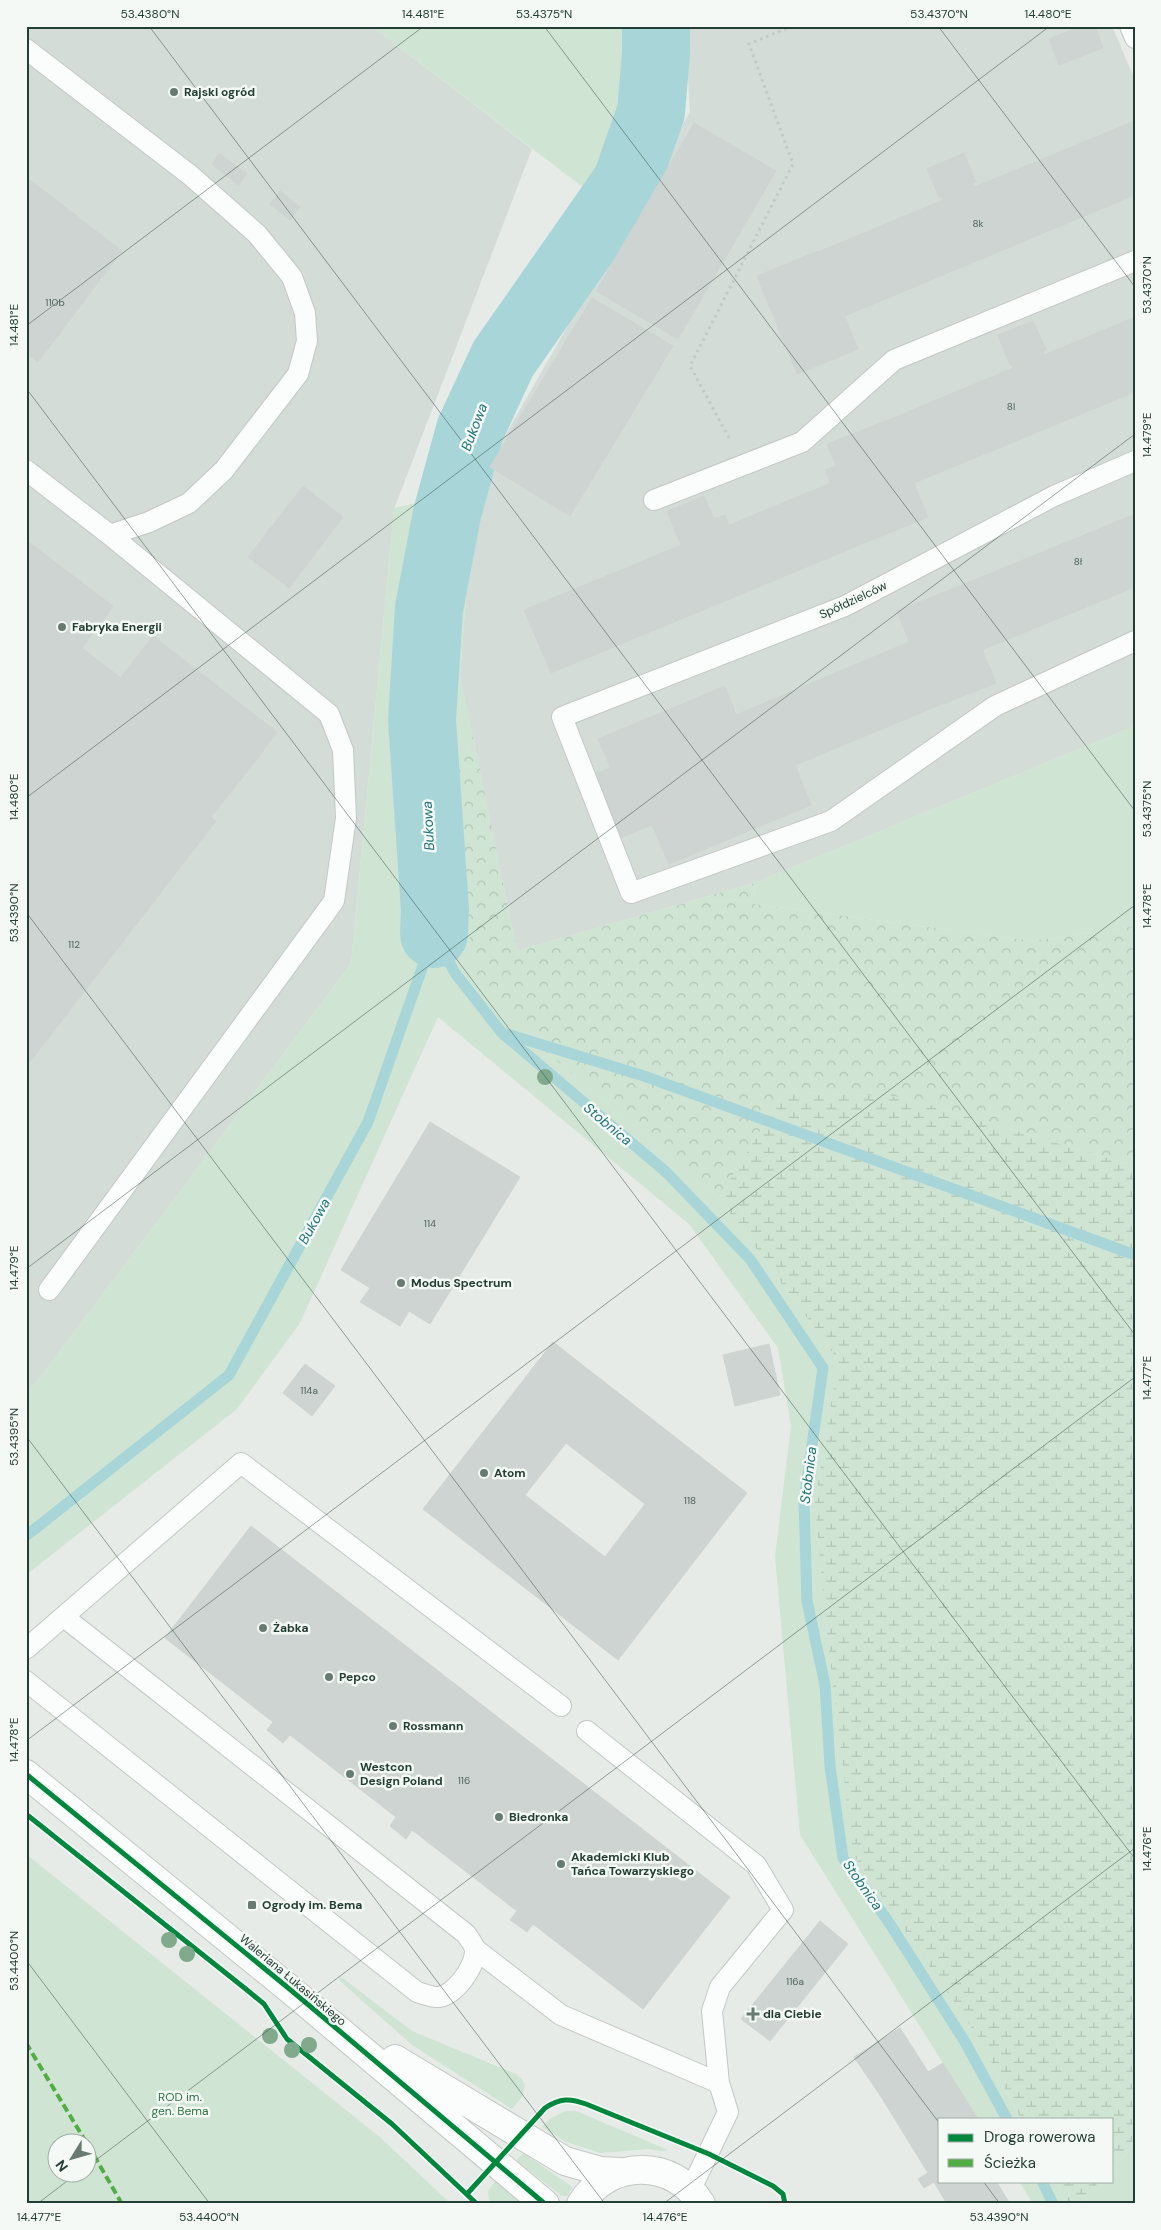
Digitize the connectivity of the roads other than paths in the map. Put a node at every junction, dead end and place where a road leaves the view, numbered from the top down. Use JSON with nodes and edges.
{"nodes":[{"id":1,"x":1130,"y":26,"type":"edge"},
{"id":2,"x":1135,"y":38,"type":"edge"},
{"id":3,"x":26,"y":49,"type":"edge"},
{"id":4,"x":1135,"y":261,"type":"edge"},
{"id":5,"x":1135,"y":461,"type":"edge"},
{"id":6,"x":26,"y":470,"type":"edge"},
{"id":7,"x":654,"y":500,"type":"dead end"},
{"id":8,"x":110,"y":535,"type":"junction"},
{"id":9,"x":1135,"y":641,"type":"edge"},
{"id":10,"x":49,"y":1290,"type":"dead end"},
{"id":11,"x":64,"y":1617,"type":"junction"},
{"id":12,"x":26,"y":1649,"type":"edge"},
{"id":13,"x":26,"y":1681,"type":"edge"},
{"id":14,"x":561,"y":1706,"type":"dead end"},
{"id":15,"x":587,"y":1731,"type":"dead end"},
{"id":16,"x":26,"y":1774,"type":"edge"},
{"id":17,"x":475,"y":1949,"type":"junction"},
{"id":18,"x":292,"y":1991,"type":"junction"},
{"id":19,"x":719,"y":2083,"type":"junction"},
{"id":20,"x":620,"y":2172,"type":"junction"},
{"id":21,"x":696,"y":2196,"type":"edge"},
{"id":22,"x":545,"y":2204,"type":"edge"},
{"id":23,"x":581,"y":2204,"type":"edge"}],
"edges":[{"from":1,"to":2,"type":"lane"},
{"from":3,"to":8,"type":"lane"},
{"from":4,"to":7,"type":"lane"},
{"from":5,"to":9,"type":"lane","name":"Spółdzielców"},
{"from":6,"to":8,"type":"lane"},
{"from":8,"to":10,"type":"lane"},
{"from":11,"to":12,"type":"lane"},
{"from":11,"to":14,"type":"lane"},
{"from":11,"to":17,"type":"lane"},
{"from":13,"to":17,"type":"lane"},
{"from":15,"to":19,"type":"lane"},
{"from":16,"to":18,"type":"street","name":"Waleriana Łukasińskiego"},
{"from":17,"to":19,"type":"lane"},
{"from":18,"to":20,"type":"street","name":"Waleriana Łukasińskiego"},
{"from":18,"to":22,"type":"street","name":"Waleriana Łukasińskiego"},
{"from":19,"to":21,"type":"lane"},
{"from":20,"to":21,"type":"street"},
{"from":20,"to":23,"type":"street"}]}
